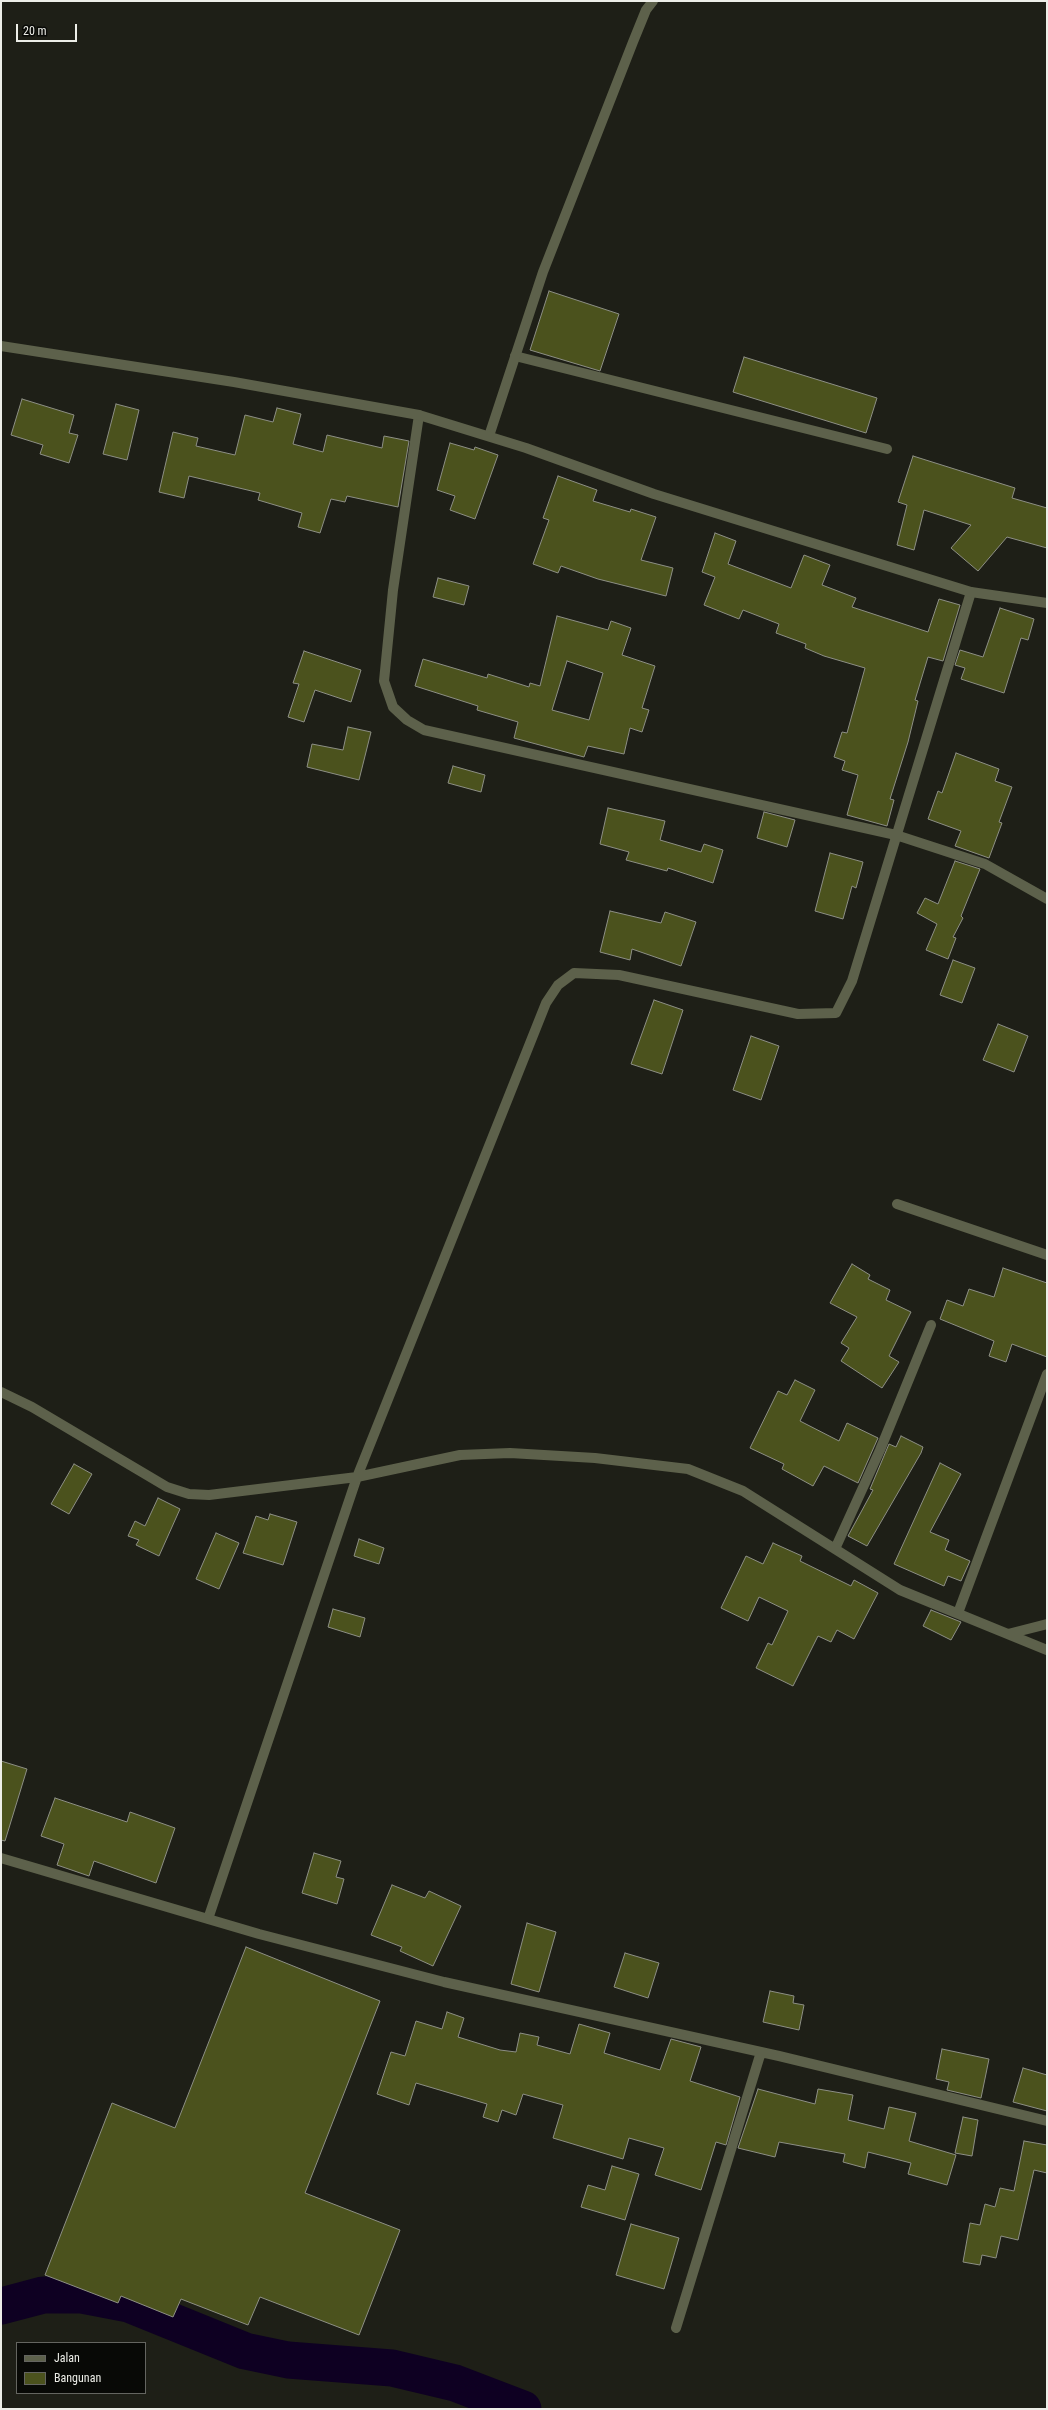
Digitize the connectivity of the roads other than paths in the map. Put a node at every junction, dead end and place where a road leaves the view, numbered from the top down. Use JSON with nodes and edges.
{"nodes":[{"id":1,"x":653,"y":1,"type":"edge"},
{"id":2,"x":1,"y":346,"type":"edge"},
{"id":3,"x":515,"y":356,"type":"junction"},
{"id":4,"x":419,"y":415,"type":"junction"},
{"id":5,"x":490,"y":436,"type":"junction"},
{"id":6,"x":887,"y":450,"type":"dead end"},
{"id":7,"x":971,"y":592,"type":"junction"},
{"id":8,"x":1047,"y":603,"type":"edge"},
{"id":9,"x":896,"y":835,"type":"junction"},
{"id":10,"x":1047,"y":899,"type":"edge"},
{"id":11,"x":897,"y":1204,"type":"dead end"},
{"id":12,"x":1047,"y":1255,"type":"edge"},
{"id":13,"x":931,"y":1325,"type":"dead end"},
{"id":14,"x":1047,"y":1374,"type":"edge"},
{"id":15,"x":1,"y":1392,"type":"edge"},
{"id":16,"x":357,"y":1477,"type":"junction"},
{"id":17,"x":835,"y":1549,"type":"junction"},
{"id":18,"x":958,"y":1613,"type":"junction"},
{"id":19,"x":1047,"y":1624,"type":"edge"},
{"id":20,"x":1008,"y":1634,"type":"junction"},
{"id":21,"x":1047,"y":1650,"type":"edge"},
{"id":22,"x":1,"y":1858,"type":"edge"},
{"id":23,"x":208,"y":1919,"type":"junction"},
{"id":24,"x":761,"y":2052,"type":"junction"},
{"id":25,"x":1047,"y":2121,"type":"edge"},
{"id":26,"x":676,"y":2328,"type":"dead end"}],
"edges":[{"from":1,"to":3,"type":"street"},
{"from":2,"to":4,"type":"street"},
{"from":3,"to":5,"type":"street"},
{"from":3,"to":6,"type":"street"},
{"from":4,"to":5,"type":"street"},
{"from":4,"to":9,"type":"street"},
{"from":5,"to":7,"type":"street"},
{"from":7,"to":8,"type":"street"},
{"from":7,"to":9,"type":"street"},
{"from":9,"to":10,"type":"street"},
{"from":9,"to":16,"type":"street"},
{"from":11,"to":12,"type":"street"},
{"from":13,"to":17,"type":"street"},
{"from":14,"to":18,"type":"street"},
{"from":15,"to":16,"type":"street"},
{"from":16,"to":17,"type":"street"},
{"from":16,"to":23,"type":"street"},
{"from":17,"to":18,"type":"street"},
{"from":18,"to":20,"type":"street"},
{"from":19,"to":20,"type":"street"},
{"from":20,"to":21,"type":"street"},
{"from":22,"to":23,"type":"street"},
{"from":23,"to":24,"type":"street"},
{"from":24,"to":25,"type":"street"},
{"from":24,"to":26,"type":"street"}]}
